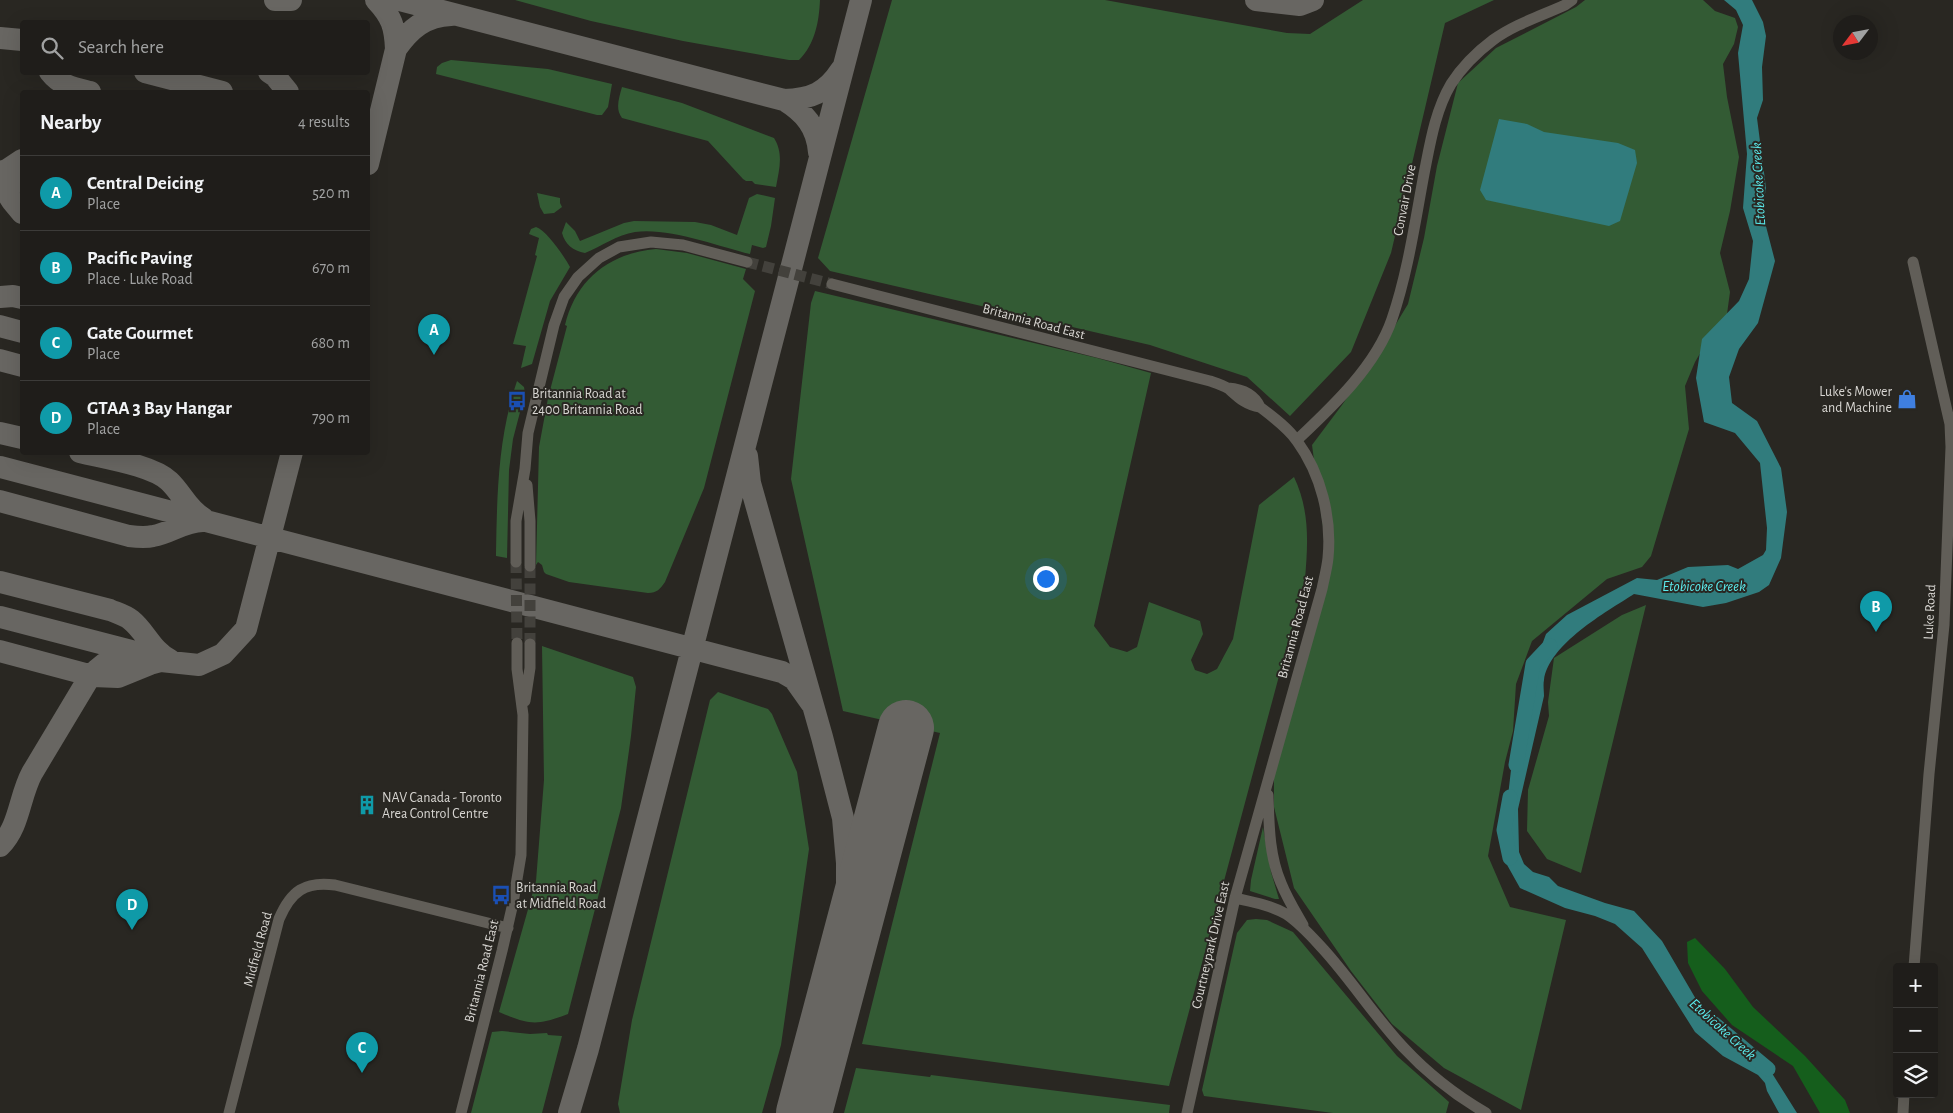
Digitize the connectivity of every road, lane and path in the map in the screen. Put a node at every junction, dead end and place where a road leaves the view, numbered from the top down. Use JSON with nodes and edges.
{"nodes":[{"id":1,"x":1572,"y":0,"type":"edge"},
{"id":2,"x":747,"y":262,"type":"tunnel mouth"},
{"id":3,"x":1913,"y":262,"type":"dead end"},
{"id":4,"x":832,"y":284,"type":"tunnel mouth"},
{"id":5,"x":1297,"y":440,"type":"junction"},
{"id":6,"x":525,"y":469,"type":"junction"},
{"id":7,"x":516,"y":562,"type":"tunnel mouth"},
{"id":8,"x":530,"y":566,"type":"tunnel mouth"},
{"id":9,"x":1948,"y":625,"type":"edge"},
{"id":10,"x":517,"y":643,"type":"tunnel mouth"},
{"id":11,"x":530,"y":644,"type":"tunnel mouth"},
{"id":12,"x":522,"y":715,"type":"junction"},
{"id":13,"x":1267,"y":784,"type":"junction"},
{"id":14,"x":1235,"y":898,"type":"junction"},
{"id":15,"x":508,"y":928,"type":"junction"},
{"id":16,"x":1305,"y":928,"type":"junction"},
{"id":17,"x":1914,"y":963,"type":"edge"},
{"id":18,"x":1904,"y":1098,"type":"edge"},
{"id":19,"x":229,"y":1113,"type":"edge"},
{"id":20,"x":461,"y":1113,"type":"edge"},
{"id":21,"x":1187,"y":1113,"type":"edge"},
{"id":22,"x":1486,"y":1113,"type":"edge"},
{"id":23,"x":1903,"y":1113,"type":"edge"}],
"edges":[{"from":1,"to":5,"type":"street","name":"Convair Drive"},
{"from":2,"to":6,"type":"street"},
{"from":3,"to":9,"type":"street","name":"Luke Road"},
{"from":4,"to":5,"type":"street","name":"Britannia Road East"},
{"from":5,"to":13,"type":"street","name":"Britannia Road East"},
{"from":6,"to":7,"type":"street"},
{"from":6,"to":8,"type":"street"},
{"from":9,"to":17,"type":"street","name":"Luke Road"},
{"from":10,"to":12,"type":"street","name":"Britannia Road East"},
{"from":11,"to":12,"type":"street","name":"Britannia Road East"},
{"from":12,"to":15,"type":"street","name":"Britannia Road East"},
{"from":13,"to":14,"type":"street","name":"Courtneypark Drive East"},
{"from":13,"to":16,"type":"street"},
{"from":14,"to":16,"type":"street"},
{"from":14,"to":21,"type":"street","name":"Courtneypark Drive East"},
{"from":15,"to":19,"type":"street","name":"Midfield Road"},
{"from":15,"to":20,"type":"street","name":"Britannia Road East"},
{"from":16,"to":22,"type":"street"},
{"from":18,"to":23,"type":"street"}]}
